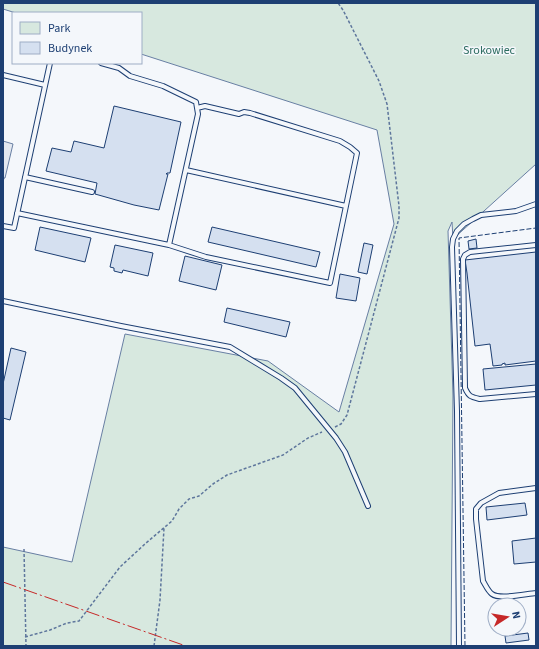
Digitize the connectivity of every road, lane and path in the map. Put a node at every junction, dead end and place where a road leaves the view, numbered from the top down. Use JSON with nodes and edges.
{"nodes":[{"id":1,"x":338,"y":3,"type":"edge"},
{"id":2,"x":50,"y":64,"type":"edge"},
{"id":3,"x":104,"y":64,"type":"edge"},
{"id":4,"x":3,"y":76,"type":"edge"},
{"id":5,"x":45,"y":85,"type":"junction"},
{"id":6,"x":197,"y":108,"type":"junction"},
{"id":7,"x":186,"y":170,"type":"junction"},
{"id":8,"x":25,"y":177,"type":"junction"},
{"id":9,"x":92,"y":192,"type":"dead end"},
{"id":10,"x":536,"y":204,"type":"edge"},
{"id":11,"x":346,"y":206,"type":"junction"},
{"id":12,"x":17,"y":213,"type":"junction"},
{"id":13,"x":3,"y":226,"type":"edge"},
{"id":14,"x":168,"y":245,"type":"junction"},
{"id":15,"x":536,"y":245,"type":"edge"},
{"id":16,"x":3,"y":302,"type":"edge"},
{"id":17,"x":536,"y":394,"type":"edge"},
{"id":18,"x":329,"y":429,"type":"junction"},
{"id":19,"x":536,"y":488,"type":"edge"},
{"id":20,"x":368,"y":506,"type":"dead end"},
{"id":21,"x":164,"y":528,"type":"junction"},
{"id":22,"x":24,"y":549,"type":"dead end"},
{"id":23,"x":536,"y":593,"type":"edge"},
{"id":24,"x":25,"y":637,"type":"junction"},
{"id":25,"x":26,"y":646,"type":"edge"},
{"id":26,"x":154,"y":646,"type":"edge"},
{"id":27,"x":459,"y":646,"type":"edge"}],
"edges":[{"from":1,"to":18,"type":"path"},
{"from":2,"to":5,"type":"lane"},
{"from":3,"to":6,"type":"lane"},
{"from":4,"to":5,"type":"lane"},
{"from":5,"to":8,"type":"lane"},
{"from":6,"to":7,"type":"lane"},
{"from":6,"to":11,"type":"lane"},
{"from":7,"to":11,"type":"lane"},
{"from":7,"to":14,"type":"lane"},
{"from":8,"to":9,"type":"lane"},
{"from":8,"to":12,"type":"lane"},
{"from":10,"to":27,"type":"lane"},
{"from":11,"to":14,"type":"lane"},
{"from":12,"to":13,"type":"lane"},
{"from":12,"to":14,"type":"lane"},
{"from":15,"to":17,"type":"lane"},
{"from":16,"to":18,"type":"lane"},
{"from":18,"to":20,"type":"lane"},
{"from":18,"to":21,"type":"path"},
{"from":19,"to":23,"type":"lane"},
{"from":21,"to":24,"type":"path"},
{"from":21,"to":26,"type":"path"},
{"from":22,"to":24,"type":"path"},
{"from":24,"to":25,"type":"path"}]}
